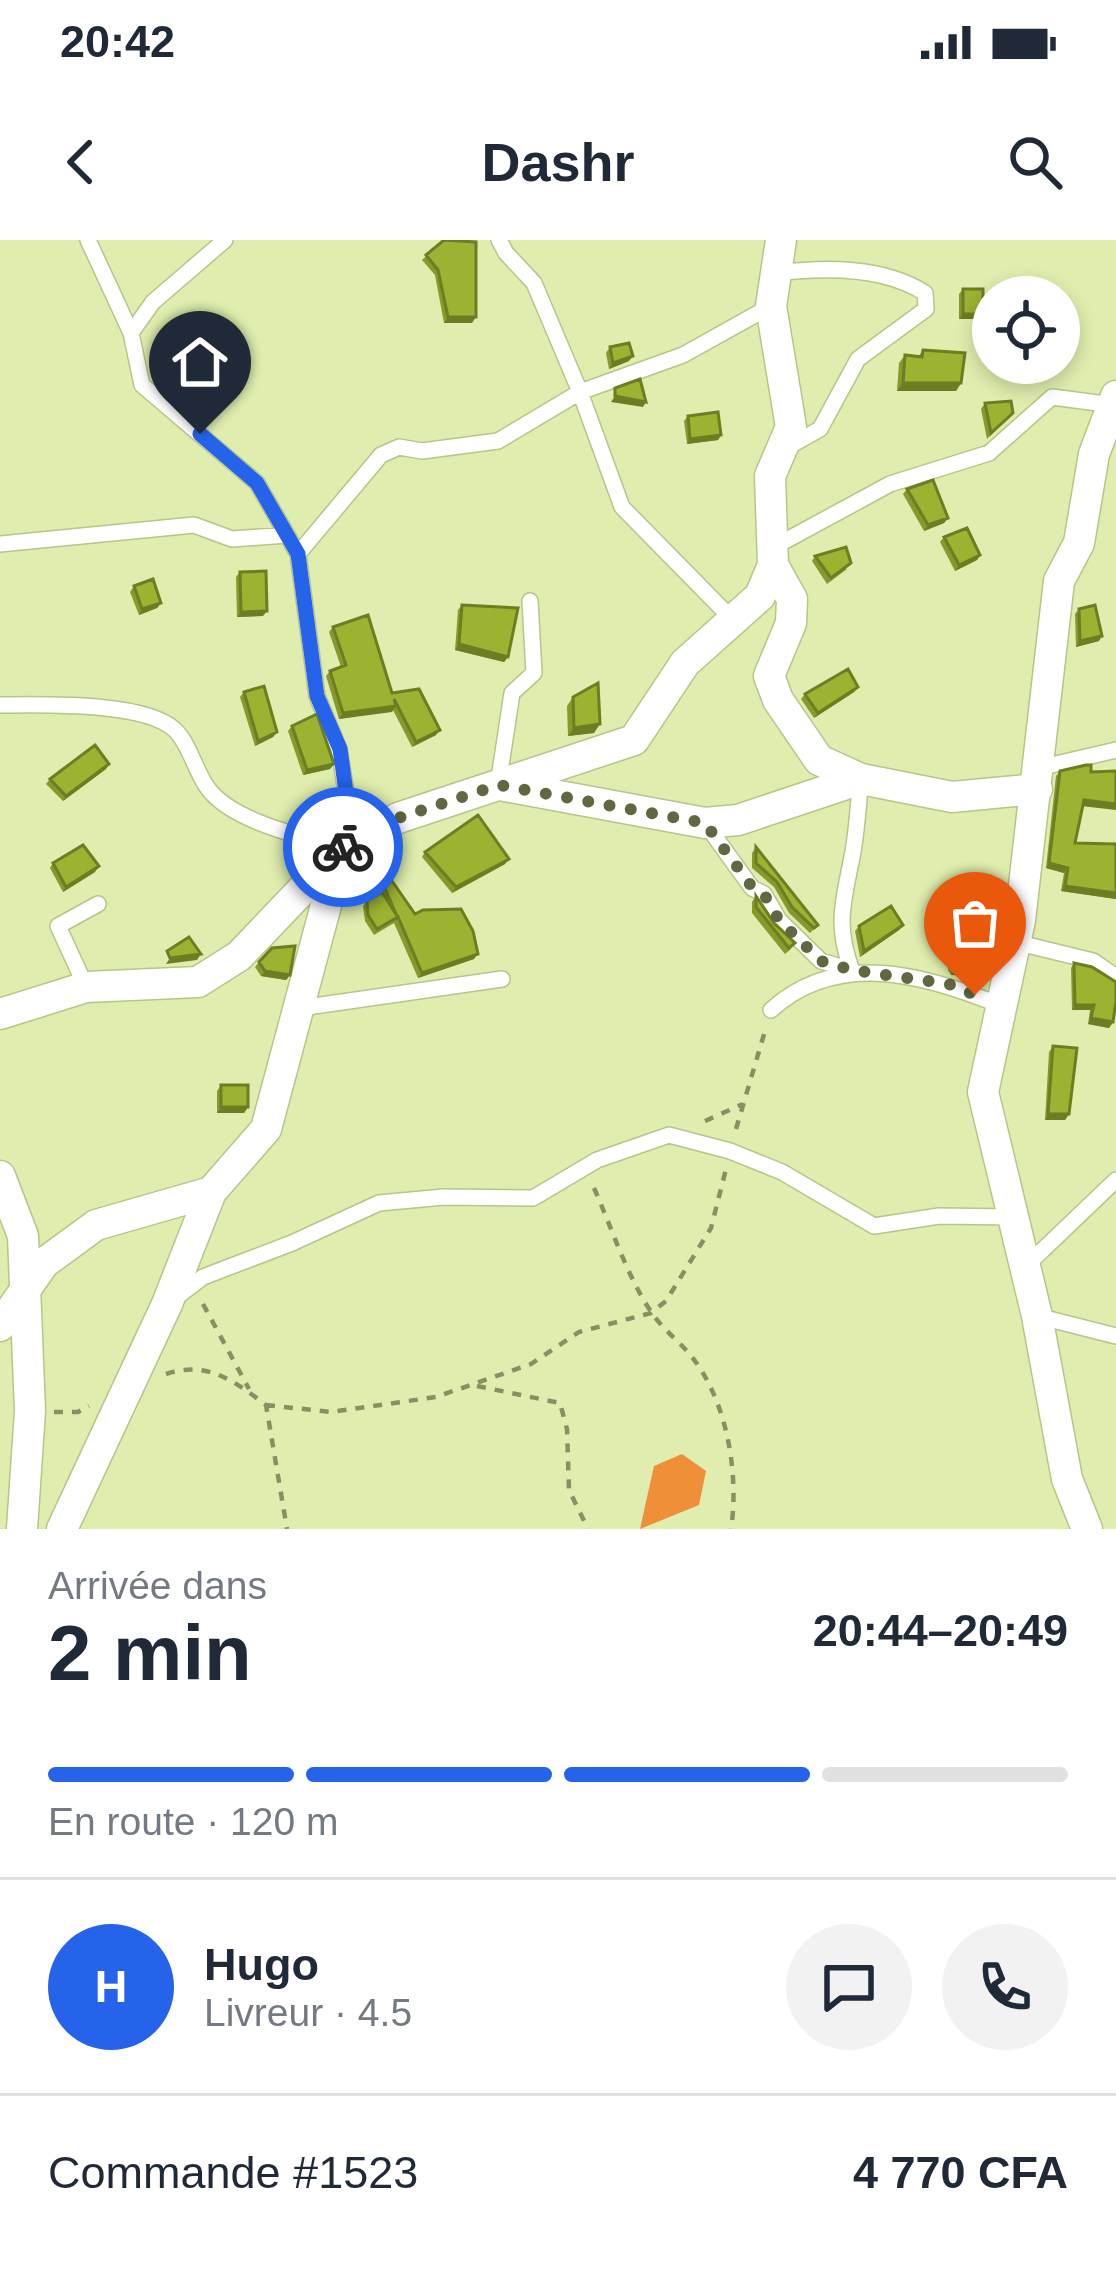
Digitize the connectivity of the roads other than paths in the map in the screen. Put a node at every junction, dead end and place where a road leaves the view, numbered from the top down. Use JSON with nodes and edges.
{"nodes":[{"id":1,"x":88,"y":240,"type":"edge"},
{"id":2,"x":225,"y":240,"type":"edge"},
{"id":3,"x":499,"y":240,"type":"edge"},
{"id":4,"x":781,"y":240,"type":"edge"},
{"id":5,"x":776,"y":273,"type":"junction"},
{"id":6,"x":771,"y":306,"type":"junction"},
{"id":7,"x":130,"y":333,"type":"junction"},
{"id":8,"x":580,"y":392,"type":"junction"},
{"id":9,"x":1114,"y":401,"type":"edge"},
{"id":10,"x":780,"y":452,"type":"junction"},
{"id":11,"x":287,"y":535,"type":"junction"},
{"id":12,"x":0,"y":544,"type":"edge"},
{"id":13,"x":298,"y":554,"type":"junction"},
{"id":14,"x":772,"y":557,"type":"junction"},
{"id":15,"x":530,"y":601,"type":"dead end"},
{"id":16,"x":733,"y":620,"type":"junction"},
{"id":17,"x":0,"y":705,"type":"edge"},
{"id":18,"x":1116,"y":750,"type":"edge"},
{"id":19,"x":1038,"y":778,"type":"junction"},
{"id":20,"x":861,"y":779,"type":"junction"},
{"id":21,"x":499,"y":785,"type":"junction"},
{"id":22,"x":705,"y":823,"type":"junction"},
{"id":23,"x":342,"y":848,"type":"junction"},
{"id":24,"x":98,"y":904,"type":"dead end"},
{"id":25,"x":1015,"y":942,"type":"junction"},
{"id":26,"x":852,"y":970,"type":"junction"},
{"id":27,"x":1116,"y":977,"type":"edge"},
{"id":28,"x":502,"y":979,"type":"dead end"},
{"id":29,"x":86,"y":987,"type":"junction"},
{"id":30,"x":1002,"y":1006,"type":"junction"},
{"id":31,"x":300,"y":1008,"type":"junction"},
{"id":32,"x":771,"y":1010,"type":"road end"},
{"id":33,"x":0,"y":1014,"type":"edge"},
{"id":34,"x":0,"y":1175,"type":"edge"},
{"id":35,"x":1116,"y":1180,"type":"edge"},
{"id":36,"x":211,"y":1192,"type":"junction"},
{"id":37,"x":1013,"y":1217,"type":"junction"},
{"id":38,"x":1024,"y":1267,"type":"junction"},
{"id":39,"x":26,"y":1285,"type":"junction"},
{"id":40,"x":167,"y":1304,"type":"junction"},
{"id":41,"x":1037,"y":1316,"type":"junction"},
{"id":42,"x":0,"y":1326,"type":"edge"},
{"id":43,"x":1116,"y":1336,"type":"edge"},
{"id":44,"x":15,"y":1408,"type":"edge"},
{"id":45,"x":22,"y":1529,"type":"edge"},
{"id":46,"x":62,"y":1529,"type":"edge"},
{"id":47,"x":1087,"y":1529,"type":"edge"}],
"edges":[{"from":1,"to":7,"type":"lane"},
{"from":2,"to":7,"type":"lane"},
{"from":3,"to":8,"type":"lane"},
{"from":4,"to":5,"type":"street"},
{"from":5,"to":6,"type":"street"},
{"from":5,"to":10,"type":"lane"},
{"from":6,"to":8,"type":"lane"},
{"from":6,"to":10,"type":"street"},
{"from":7,"to":11,"type":"lane"},
{"from":8,"to":13,"type":"lane"},
{"from":8,"to":16,"type":"lane"},
{"from":9,"to":14,"type":"lane"},
{"from":9,"to":19,"type":"street"},
{"from":10,"to":14,"type":"street"},
{"from":11,"to":12,"type":"lane"},
{"from":11,"to":13,"type":"lane"},
{"from":13,"to":23,"type":"lane"},
{"from":14,"to":16,"type":"street"},
{"from":14,"to":20,"type":"street"},
{"from":15,"to":21,"type":"lane"},
{"from":16,"to":21,"type":"street"},
{"from":17,"to":23,"type":"lane"},
{"from":18,"to":19,"type":"lane"},
{"from":19,"to":20,"type":"street"},
{"from":19,"to":25,"type":"street"},
{"from":20,"to":22,"type":"street"},
{"from":20,"to":26,"type":"lane"},
{"from":21,"to":22,"type":"street"},
{"from":21,"to":23,"type":"street"},
{"from":22,"to":26,"type":"lane"},
{"from":23,"to":29,"type":"street"},
{"from":23,"to":31,"type":"street"},
{"from":24,"to":29,"type":"lane"},
{"from":25,"to":27,"type":"lane"},
{"from":25,"to":30,"type":"street"},
{"from":26,"to":30,"type":"lane"},
{"from":26,"to":32,"type":"lane"},
{"from":28,"to":31,"type":"lane"},
{"from":29,"to":33,"type":"street"},
{"from":30,"to":37,"type":"street"},
{"from":31,"to":36,"type":"street"},
{"from":34,"to":39,"type":"street"},
{"from":35,"to":38,"type":"lane"},
{"from":36,"to":39,"type":"street"},
{"from":36,"to":40,"type":"street"},
{"from":37,"to":38,"type":"street"},
{"from":37,"to":40,"type":"lane"},
{"from":38,"to":41,"type":"street"},
{"from":39,"to":42,"type":"street"},
{"from":39,"to":44,"type":"street"},
{"from":40,"to":46,"type":"street"},
{"from":41,"to":43,"type":"lane"},
{"from":41,"to":47,"type":"street"},
{"from":44,"to":45,"type":"street"}]}
